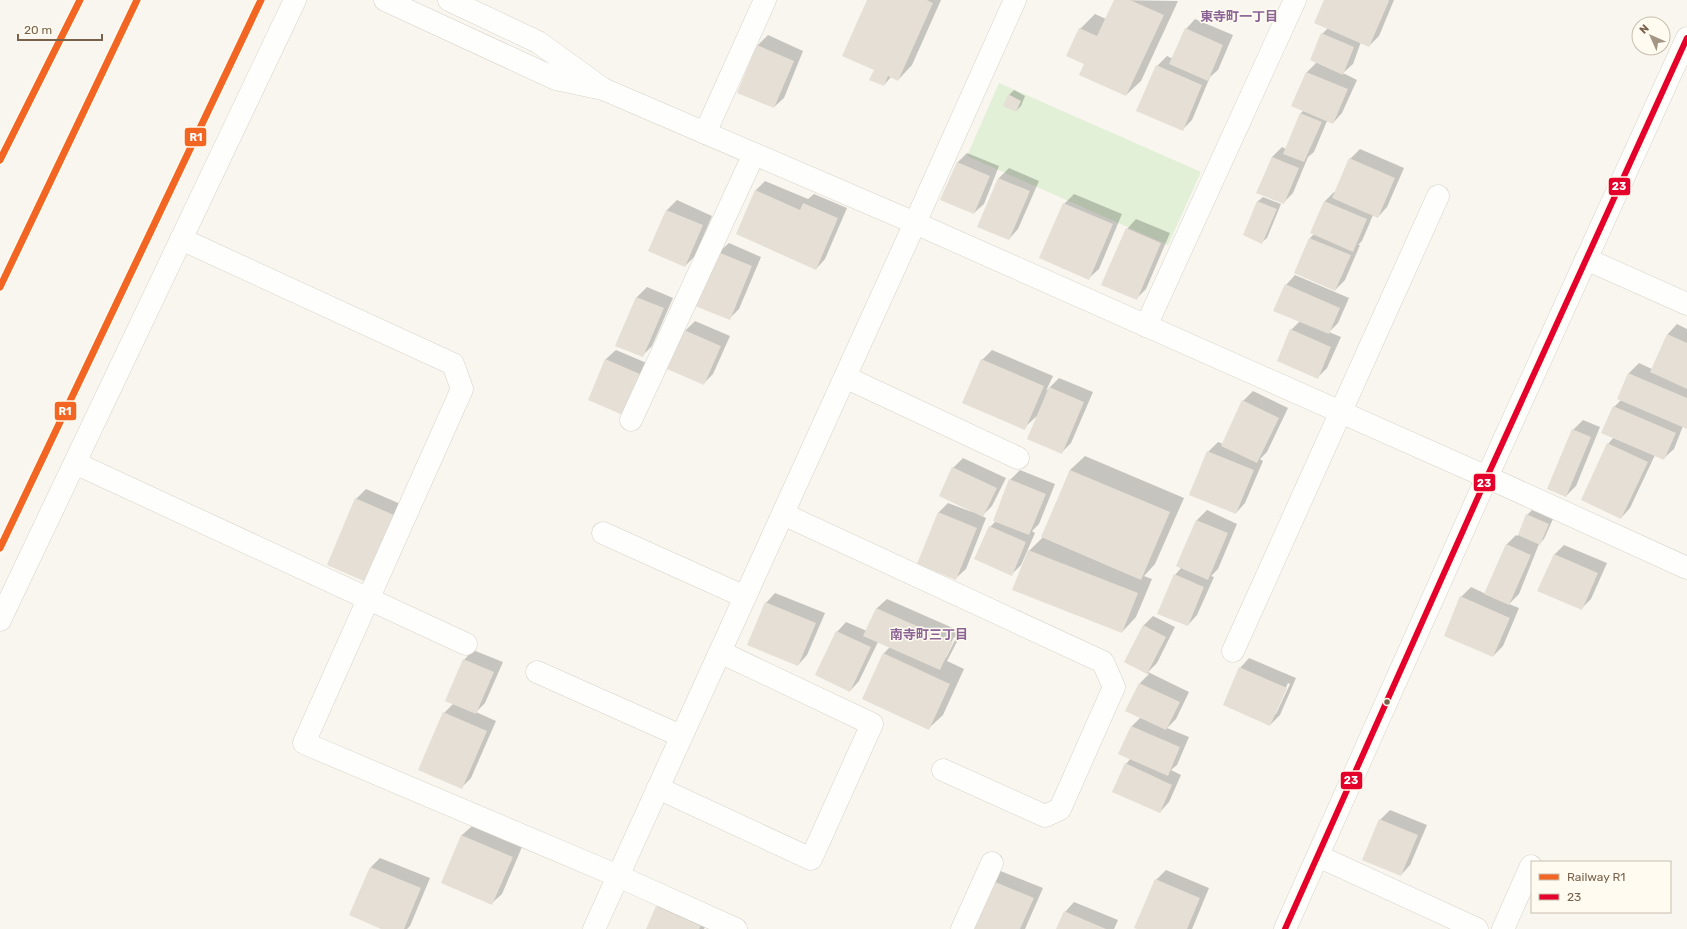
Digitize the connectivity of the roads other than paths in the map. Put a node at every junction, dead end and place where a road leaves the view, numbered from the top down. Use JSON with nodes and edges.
{"nodes":[{"id":1,"x":295,"y":0,"type":"edge"},
{"id":2,"x":385,"y":0,"type":"edge"},
{"id":3,"x":449,"y":0,"type":"edge"},
{"id":4,"x":765,"y":0,"type":"edge"},
{"id":5,"x":1015,"y":0,"type":"edge"},
{"id":6,"x":1295,"y":0,"type":"edge"},
{"id":7,"x":1687,"y":38,"type":"edge"},
{"id":8,"x":603,"y":89,"type":"junction"},
{"id":9,"x":706,"y":133,"type":"junction"},
{"id":10,"x":754,"y":154,"type":"junction"},
{"id":11,"x":1438,"y":196,"type":"dead end"},
{"id":12,"x":915,"y":223,"type":"junction"},
{"id":13,"x":181,"y":239,"type":"junction"},
{"id":14,"x":1586,"y":259,"type":"junction"},
{"id":15,"x":1687,"y":304,"type":"edge"},
{"id":16,"x":1146,"y":326,"type":"junction"},
{"id":17,"x":845,"y":377,"type":"junction"},
{"id":18,"x":1340,"y":412,"type":"junction"},
{"id":19,"x":631,"y":420,"type":"dead end"},
{"id":20,"x":1018,"y":458,"type":"dead end"},
{"id":21,"x":74,"y":463,"type":"junction"},
{"id":22,"x":1488,"y":477,"type":"junction"},
{"id":23,"x":783,"y":514,"type":"junction"},
{"id":24,"x":603,"y":533,"type":"dead end"},
{"id":25,"x":1687,"y":568,"type":"edge"},
{"id":26,"x":745,"y":597,"type":"junction"},
{"id":27,"x":368,"y":599,"type":"junction"},
{"id":28,"x":0,"y":620,"type":"edge"},
{"id":29,"x":466,"y":644,"type":"dead end"},
{"id":30,"x":1233,"y":651,"type":"dead end"},
{"id":31,"x":720,"y":652,"type":"junction"},
{"id":32,"x":537,"y":672,"type":"dead end"},
{"id":33,"x":681,"y":736,"type":"junction"},
{"id":34,"x":943,"y":770,"type":"dead end"},
{"id":35,"x":658,"y":788,"type":"junction"},
{"id":36,"x":1318,"y":856,"type":"junction"},
{"id":37,"x":992,"y":863,"type":"dead end"},
{"id":38,"x":1531,"y":866,"type":"dead end"},
{"id":39,"x":618,"y":876,"type":"junction"},
{"id":40,"x":594,"y":929,"type":"edge"},
{"id":41,"x":736,"y":929,"type":"edge"},
{"id":42,"x":962,"y":929,"type":"edge"},
{"id":43,"x":1285,"y":929,"type":"edge"},
{"id":44,"x":1477,"y":929,"type":"edge"},
{"id":45,"x":1503,"y":929,"type":"edge"}],
"edges":[{"from":1,"to":13,"type":"street"},
{"from":2,"to":8,"type":"street"},
{"from":3,"to":8,"type":"street"},
{"from":4,"to":9,"type":"street"},
{"from":5,"to":12,"type":"street"},
{"from":6,"to":16,"type":"street"},
{"from":7,"to":14,"type":"street"},
{"from":8,"to":9,"type":"street"},
{"from":9,"to":10,"type":"street"},
{"from":10,"to":12,"type":"street"},
{"from":10,"to":19,"type":"street"},
{"from":11,"to":18,"type":"street"},
{"from":12,"to":16,"type":"street"},
{"from":12,"to":17,"type":"street"},
{"from":13,"to":21,"type":"street"},
{"from":13,"to":27,"type":"street"},
{"from":14,"to":15,"type":"street"},
{"from":14,"to":22,"type":"street"},
{"from":16,"to":18,"type":"street"},
{"from":17,"to":20,"type":"street"},
{"from":17,"to":23,"type":"street"},
{"from":18,"to":22,"type":"street"},
{"from":18,"to":30,"type":"street"},
{"from":21,"to":27,"type":"street"},
{"from":21,"to":28,"type":"street"},
{"from":22,"to":25,"type":"street"},
{"from":22,"to":36,"type":"street"},
{"from":23,"to":26,"type":"street"},
{"from":23,"to":34,"type":"street"},
{"from":24,"to":26,"type":"street"},
{"from":26,"to":31,"type":"street"},
{"from":27,"to":29,"type":"street"},
{"from":27,"to":39,"type":"street"},
{"from":31,"to":33,"type":"street"},
{"from":31,"to":35,"type":"street"},
{"from":32,"to":33,"type":"street"},
{"from":33,"to":35,"type":"street"},
{"from":35,"to":39,"type":"street"},
{"from":36,"to":43,"type":"street"},
{"from":36,"to":44,"type":"street"},
{"from":37,"to":42,"type":"street"},
{"from":38,"to":45,"type":"street"},
{"from":39,"to":40,"type":"street"},
{"from":39,"to":41,"type":"street"}]}
